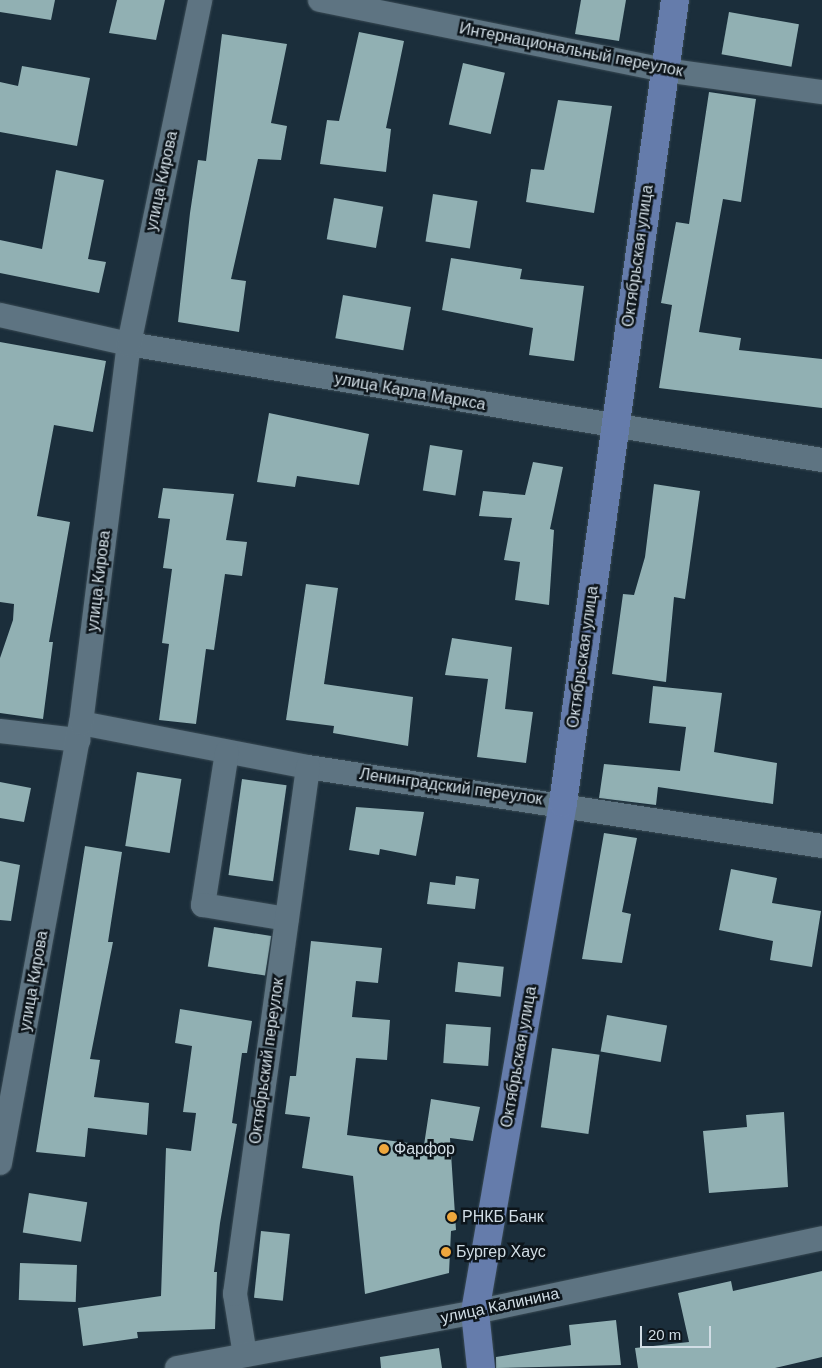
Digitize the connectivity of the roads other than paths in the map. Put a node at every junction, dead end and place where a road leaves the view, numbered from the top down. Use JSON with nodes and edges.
{"nodes":[{"id":1,"x":200,"y":0,"type":"edge"},
{"id":2,"x":320,"y":0,"type":"edge"},
{"id":3,"x":675,"y":0,"type":"edge"},
{"id":4,"x":665,"y":70,"type":"junction"},
{"id":5,"x":822,"y":92,"type":"edge"},
{"id":6,"x":0,"y":315,"type":"edge"},
{"id":7,"x":129,"y":344,"type":"junction"},
{"id":8,"x":613,"y":427,"type":"junction"},
{"id":9,"x":822,"y":460,"type":"edge"},
{"id":10,"x":0,"y":731,"type":"edge"},
{"id":11,"x":80,"y":732,"type":"junction"},
{"id":12,"x":227,"y":752,"type":"junction"},
{"id":13,"x":308,"y":768,"type":"junction"},
{"id":14,"x":563,"y":803,"type":"junction"},
{"id":15,"x":822,"y":846,"type":"edge"},
{"id":16,"x":287,"y":919,"type":"junction"},
{"id":17,"x":0,"y":1163,"type":"edge"},
{"id":18,"x":822,"y":1238,"type":"edge"},
{"id":19,"x":475,"y":1312,"type":"junction"},
{"id":20,"x":245,"y":1355,"type":"junction"},
{"id":21,"x":177,"y":1368,"type":"edge"},
{"id":22,"x":482,"y":1368,"type":"edge"}],
"edges":[{"from":1,"to":7,"type":"street","name":"улица Кирова"},
{"from":2,"to":4,"type":"street","name":"Интернациональный переулок"},
{"from":3,"to":4,"type":"main road","name":"Октябрьская улица"},
{"from":4,"to":5,"type":"street","name":"Интернациональный переулок"},
{"from":4,"to":8,"type":"main road","name":"Октябрьская улица"},
{"from":6,"to":7,"type":"street","name":"улица Карла Маркса"},
{"from":7,"to":8,"type":"street","name":"улица Карла Маркса"},
{"from":7,"to":11,"type":"street","name":"улица Кирова"},
{"from":8,"to":9,"type":"street","name":"улица Карла Маркса"},
{"from":8,"to":14,"type":"main road","name":"Октябрьская улица"},
{"from":10,"to":11,"type":"street","name":"Ленинградский переулок"},
{"from":11,"to":12,"type":"street","name":"Ленинградский переулок"},
{"from":11,"to":17,"type":"street","name":"улица Кирова"},
{"from":12,"to":13,"type":"street","name":"Ленинградский переулок"},
{"from":12,"to":16,"type":"street"},
{"from":13,"to":14,"type":"street","name":"Ленинградский переулок"},
{"from":13,"to":16,"type":"street","name":"Октябрьский переулок"},
{"from":14,"to":15,"type":"street","name":"Ленинградский переулок"},
{"from":14,"to":19,"type":"main road","name":"Октябрьская улица"},
{"from":16,"to":20,"type":"street","name":"Октябрьский переулок"},
{"from":18,"to":19,"type":"street","name":"улица Калинина"},
{"from":19,"to":20,"type":"street","name":"улица Калинина"},
{"from":19,"to":22,"type":"main road","name":"Октябрьская улица"},
{"from":20,"to":21,"type":"street","name":"улица Калинина"}]}
